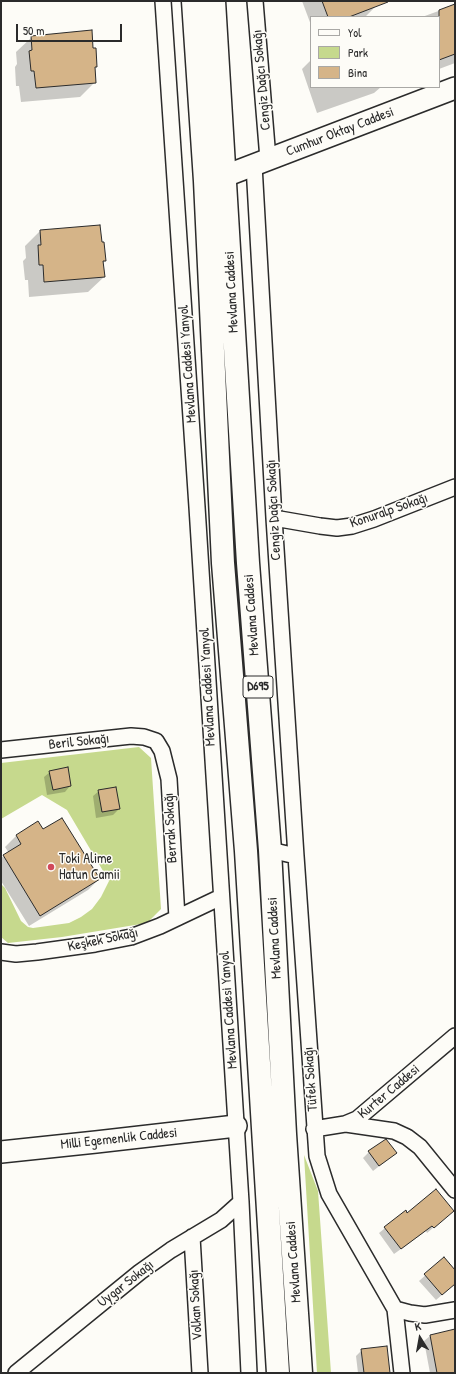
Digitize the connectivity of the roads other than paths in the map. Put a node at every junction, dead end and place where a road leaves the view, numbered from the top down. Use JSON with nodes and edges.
{"nodes":[{"id":1,"x":163,"y":1,"type":"edge"},
{"id":2,"x":193,"y":1,"type":"edge"},
{"id":3,"x":214,"y":1,"type":"edge"},
{"id":4,"x":255,"y":1,"type":"edge"},
{"id":5,"x":455,"y":88,"type":"edge"},
{"id":6,"x":261,"y":162,"type":"junction"},
{"id":7,"x":225,"y":176,"type":"junction"},
{"id":8,"x":455,"y":487,"type":"edge"},
{"id":9,"x":274,"y":518,"type":"junction"},
{"id":10,"x":156,"y":741,"type":"joint"},
{"id":11,"x":1,"y":750,"type":"edge"},
{"id":12,"x":270,"y":850,"type":"junction"},
{"id":13,"x":296,"y":856,"type":"junction"},
{"id":14,"x":221,"y":897,"type":"junction"},
{"id":15,"x":177,"y":918,"type":"junction"},
{"id":16,"x":1,"y":952,"type":"edge"},
{"id":17,"x":455,"y":1036,"type":"edge"},
{"id":18,"x":346,"y":1124,"type":"junction"},
{"id":19,"x":236,"y":1126,"type":"junction"},
{"id":20,"x":314,"y":1129,"type":"junction"},
{"id":21,"x":1,"y":1152,"type":"edge"},
{"id":22,"x":455,"y":1190,"type":"edge"},
{"id":23,"x":241,"y":1202,"type":"junction"},
{"id":24,"x":192,"y":1237,"type":"junction"},
{"id":25,"x":395,"y":1309,"type":"junction"},
{"id":26,"x":455,"y":1310,"type":"edge"},
{"id":27,"x":16,"y":1373,"type":"edge"},
{"id":28,"x":200,"y":1373,"type":"edge"},
{"id":29,"x":249,"y":1373,"type":"edge"},
{"id":30,"x":278,"y":1373,"type":"edge"},
{"id":31,"x":301,"y":1373,"type":"edge"},
{"id":32,"x":402,"y":1373,"type":"edge"}],
"edges":[{"from":1,"to":14,"type":"street","name":"Mevlana Caddesi Yanyol"},
{"from":2,"to":30,"type":"main road","name":"Mevlana Caddesi","number":"D695"},
{"from":3,"to":7,"type":"main road","name":"Mevlana Caddesi","number":"D695"},
{"from":4,"to":6,"type":"street","name":"Cengiz Dağcı Sokağı"},
{"from":5,"to":6,"type":"street","name":"Cumhur Oktay Caddesi"},
{"from":6,"to":7,"type":"street","name":"Cumhur Oktay Caddesi"},
{"from":6,"to":9,"type":"street","name":"Cengiz Dağcı Sokağı"},
{"from":7,"to":12,"type":"main road","name":"Mevlana Caddesi","number":"D695"},
{"from":8,"to":9,"type":"street","name":"Konuralp Sokağı"},
{"from":9,"to":13,"type":"street","name":"Cengiz Dağcı Sokağı"},
{"from":10,"to":11,"type":"street","name":"Beril Sokağı"},
{"from":10,"to":15,"type":"street","name":"Berrak Sokağı"},
{"from":12,"to":13,"type":"street"},
{"from":12,"to":31,"type":"main road","name":"Mevlana Caddesi","number":"D695"},
{"from":13,"to":20,"type":"street","name":"Tüfek Sokağı"},
{"from":14,"to":15,"type":"street","name":"Keşkek Sokağı"},
{"from":14,"to":19,"type":"street","name":"Mevlana Caddesi Yanyol"},
{"from":15,"to":16,"type":"street","name":"Keşkek Sokağı"},
{"from":17,"to":18,"type":"street","name":"Kurter Caddesi"},
{"from":18,"to":20,"type":"street","name":"Kurter Caddesi"},
{"from":18,"to":22,"type":"street"},
{"from":19,"to":21,"type":"street","name":"Milli Egemenlik Caddesi"},
{"from":19,"to":23,"type":"street","name":"Mevlana Caddesi Yanyol"},
{"from":20,"to":25,"type":"street","name":"Tüfek Sokağı"},
{"from":23,"to":24,"type":"street","name":"Uygar Sokağı"},
{"from":23,"to":29,"type":"street","name":"Mevlana Caddesi Yanyol"},
{"from":24,"to":27,"type":"street","name":"Uygar Sokağı"},
{"from":24,"to":28,"type":"street","name":"Volkan Sokağı"},
{"from":25,"to":26,"type":"street"},
{"from":25,"to":32,"type":"street"}]}
